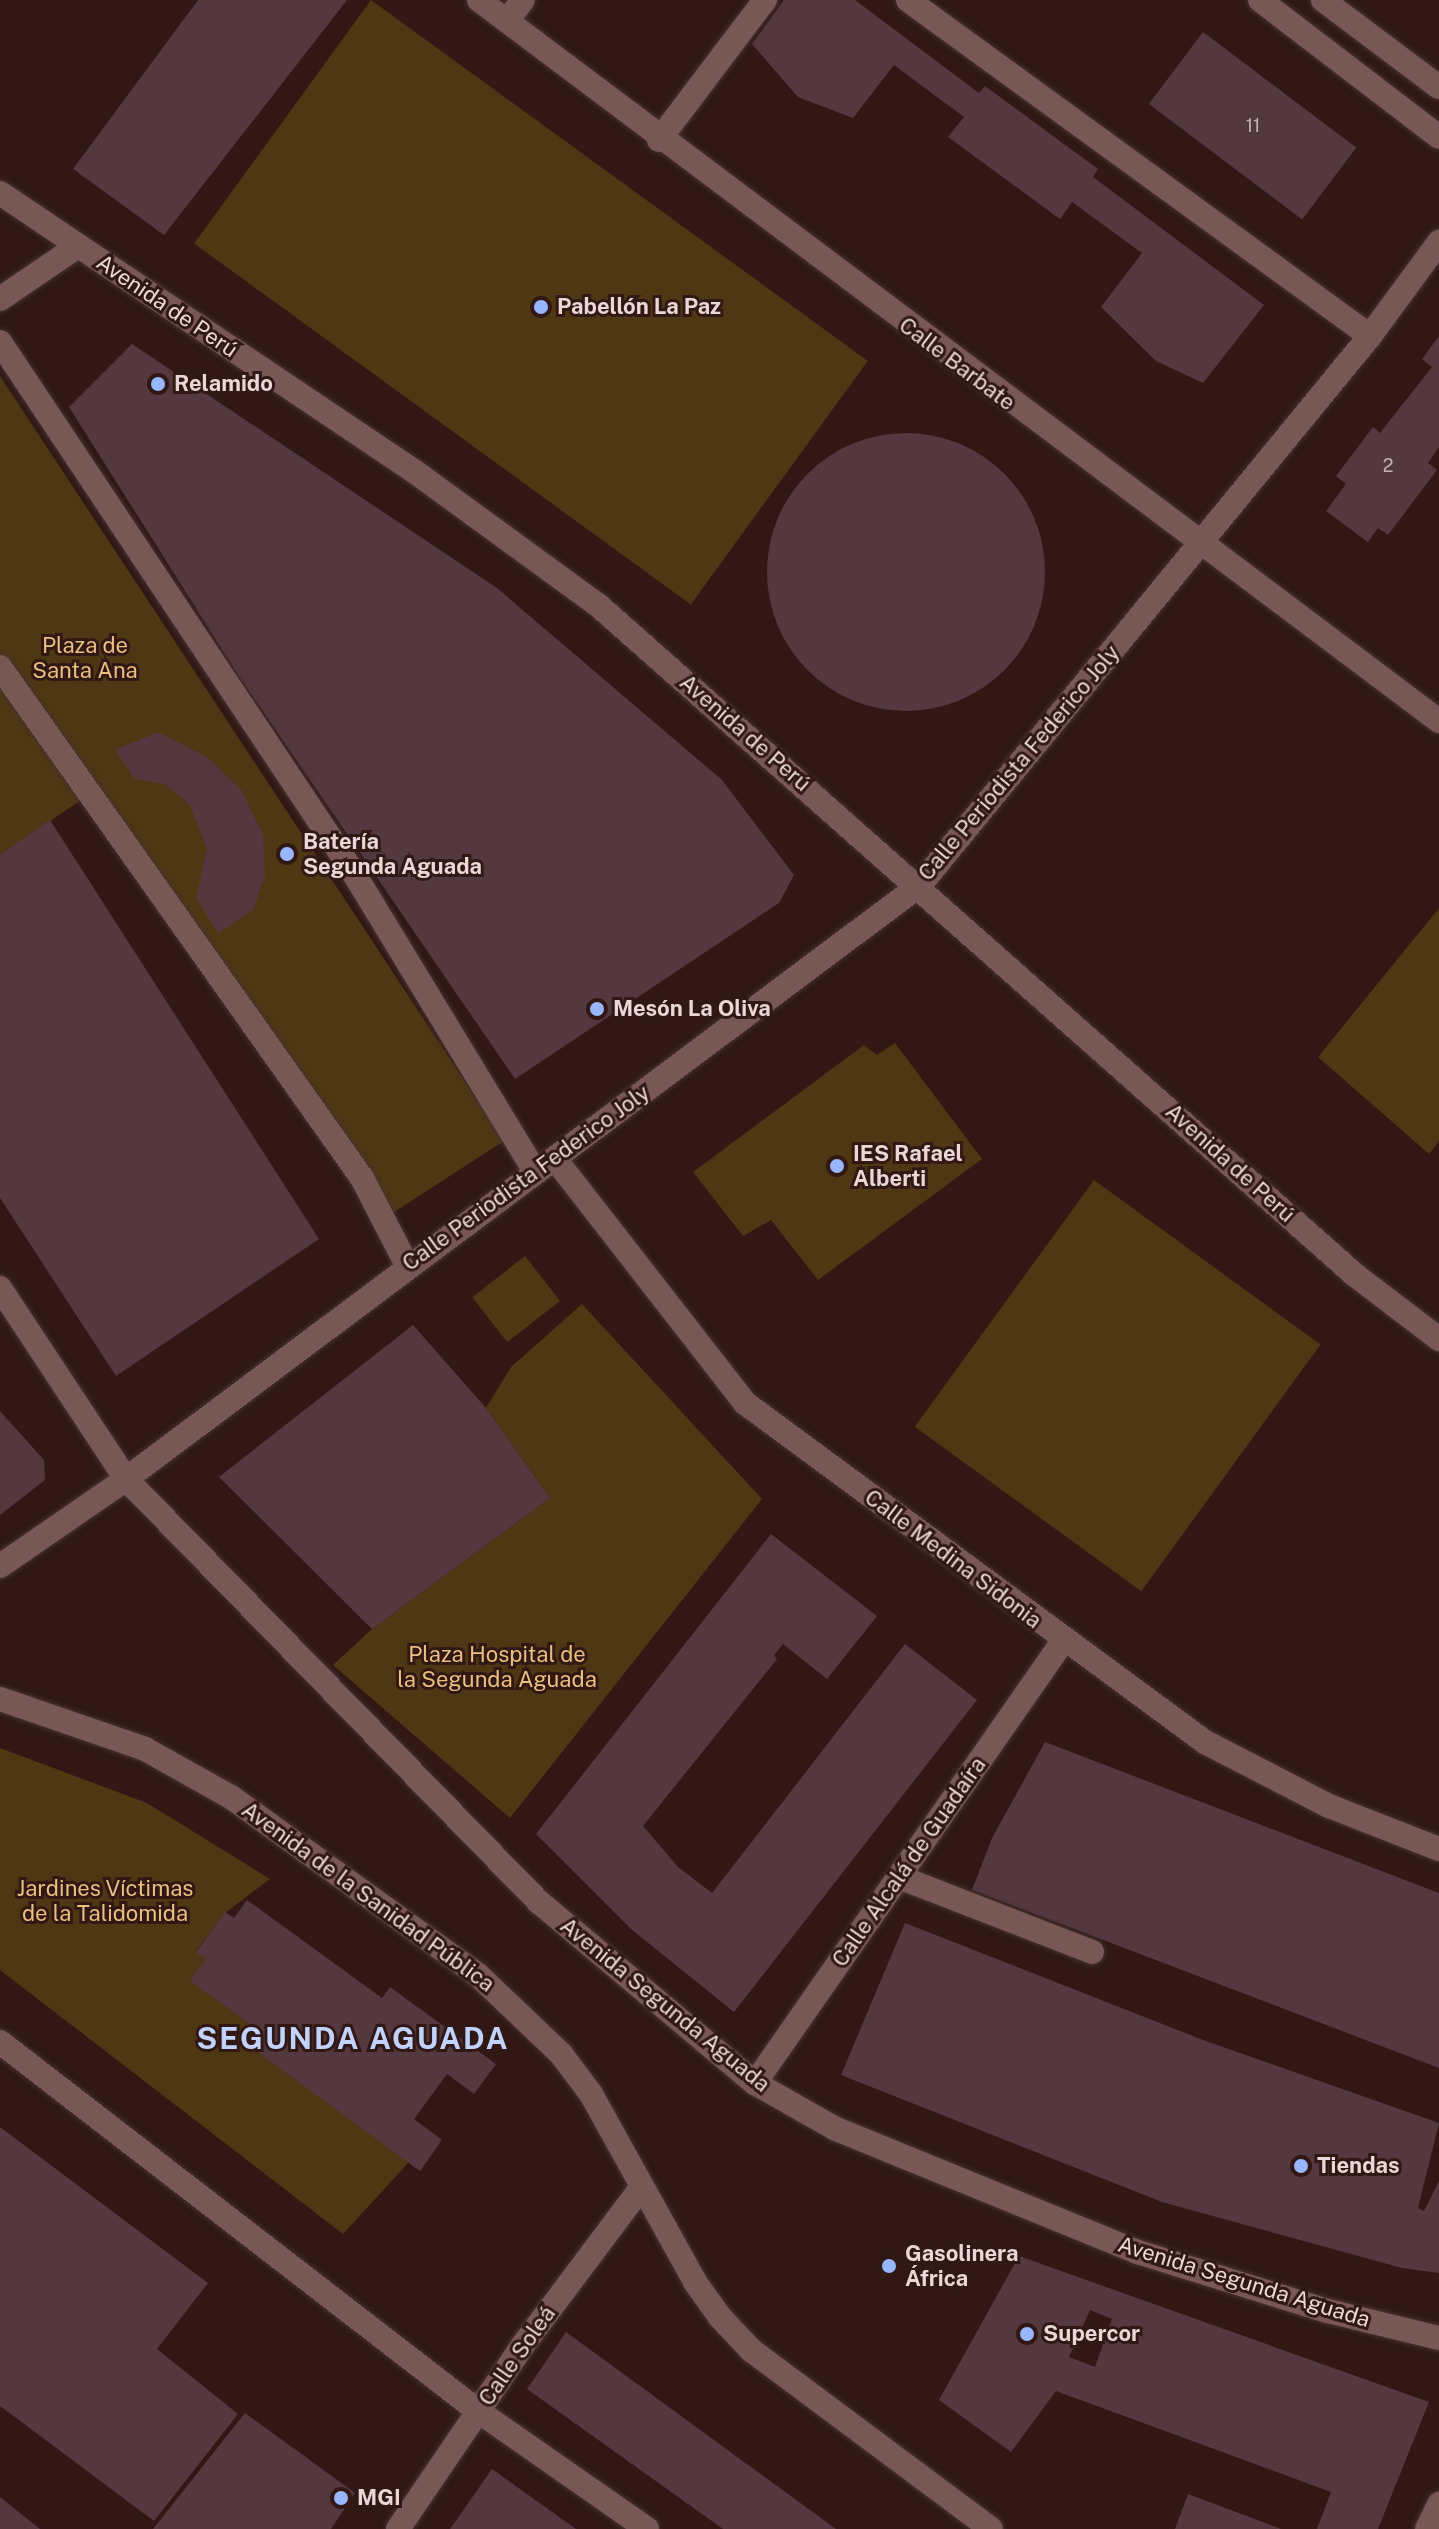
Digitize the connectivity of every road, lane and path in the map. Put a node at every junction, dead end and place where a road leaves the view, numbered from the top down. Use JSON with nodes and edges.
{"nodes":[{"id":1,"x":479,"y":0,"type":"edge"},
{"id":2,"x":523,"y":0,"type":"edge"},
{"id":3,"x":765,"y":0,"type":"edge"},
{"id":4,"x":908,"y":0,"type":"edge"},
{"id":5,"x":1260,"y":0,"type":"edge"},
{"id":6,"x":1323,"y":0,"type":"edge"},
{"id":7,"x":507,"y":21,"type":"junction"},
{"id":8,"x":1439,"y":87,"type":"edge"},
{"id":9,"x":1439,"y":137,"type":"edge"},
{"id":10,"x":659,"y":140,"type":"junction"},
{"id":11,"x":0,"y":193,"type":"edge"},
{"id":12,"x":1439,"y":242,"type":"edge"},
{"id":13,"x":78,"y":246,"type":"junction"},
{"id":14,"x":0,"y":299,"type":"edge"},
{"id":15,"x":1370,"y":336,"type":"junction"},
{"id":16,"x":0,"y":342,"type":"edge"},
{"id":17,"x":1199,"y":546,"type":"junction"},
{"id":18,"x":0,"y":667,"type":"edge"},
{"id":19,"x":1439,"y":721,"type":"edge"},
{"id":20,"x":920,"y":885,"type":"junction"},
{"id":21,"x":546,"y":1166,"type":"junction"},
{"id":22,"x":407,"y":1265,"type":"junction"},
{"id":23,"x":0,"y":1288,"type":"edge"},
{"id":24,"x":1439,"y":1339,"type":"edge"},
{"id":25,"x":126,"y":1479,"type":"junction"},
{"id":26,"x":0,"y":1566,"type":"edge"},
{"id":27,"x":1063,"y":1641,"type":"junction"},
{"id":28,"x":0,"y":1699,"type":"edge"},
{"id":29,"x":1439,"y":1849,"type":"edge"},
{"id":30,"x":899,"y":1877,"type":"junction"},
{"id":31,"x":1092,"y":1952,"type":"dead end"},
{"id":32,"x":0,"y":2042,"type":"edge"},
{"id":33,"x":755,"y":2083,"type":"junction"},
{"id":34,"x":641,"y":2188,"type":"junction"},
{"id":35,"x":1439,"y":2338,"type":"edge"},
{"id":36,"x":478,"y":2411,"type":"junction"},
{"id":37,"x":1439,"y":2504,"type":"edge"},
{"id":38,"x":398,"y":2529,"type":"edge"},
{"id":39,"x":647,"y":2529,"type":"edge"},
{"id":40,"x":991,"y":2529,"type":"edge"},
{"id":41,"x":1427,"y":2529,"type":"edge"}],
"edges":[{"from":1,"to":7,"type":"street","name":"Calle Barbate"},
{"from":2,"to":7,"type":"street"},
{"from":3,"to":10,"type":"street"},
{"from":4,"to":15,"type":"street"},
{"from":5,"to":9,"type":"street"},
{"from":6,"to":8,"type":"street"},
{"from":7,"to":10,"type":"street","name":"Calle Barbate"},
{"from":10,"to":17,"type":"street","name":"Calle Barbate"},
{"from":11,"to":13,"type":"street","name":"Avenida de Perú"},
{"from":12,"to":15,"type":"street","name":"Calle Periodista Federico Joly"},
{"from":13,"to":14,"type":"street"},
{"from":13,"to":20,"type":"street","name":"Avenida de Perú"},
{"from":15,"to":17,"type":"street","name":"Calle Periodista Federico Joly"},
{"from":16,"to":21,"type":"street"},
{"from":17,"to":19,"type":"street","name":"Calle Barbate"},
{"from":17,"to":20,"type":"street","name":"Calle Periodista Federico Joly"},
{"from":18,"to":22,"type":"street"},
{"from":20,"to":21,"type":"street","name":"Calle Periodista Federico Joly"},
{"from":20,"to":24,"type":"street","name":"Avenida de Perú"},
{"from":21,"to":22,"type":"street","name":"Calle Periodista Federico Joly"},
{"from":21,"to":27,"type":"street","name":"Calle Medina Sidonia"},
{"from":22,"to":25,"type":"street","name":"Calle Periodista Federico Joly"},
{"from":23,"to":25,"type":"street","name":"Avenida Segunda Aguada"},
{"from":25,"to":26,"type":"street","name":"Calle Periodista Federico Joly"},
{"from":25,"to":33,"type":"street","name":"Avenida Segunda Aguada"},
{"from":27,"to":29,"type":"street","name":"Calle Medina Sidonia"},
{"from":27,"to":30,"type":"street","name":"Calle Alcalá de Guadaíra"},
{"from":28,"to":34,"type":"street","name":"Avenida de la Sanidad Pública"},
{"from":30,"to":31,"type":"street"},
{"from":30,"to":33,"type":"street","name":"Calle Alcalá de Guadaíra"},
{"from":32,"to":36,"type":"street"},
{"from":33,"to":35,"type":"street","name":"Avenida Segunda Aguada"},
{"from":34,"to":36,"type":"street","name":"Calle Soleá"},
{"from":34,"to":40,"type":"street","name":"Avenida de la Sanidad Pública"},
{"from":36,"to":38,"type":"street","name":"Calle Soleá"},
{"from":36,"to":39,"type":"street"},
{"from":37,"to":41,"type":"street"}]}
